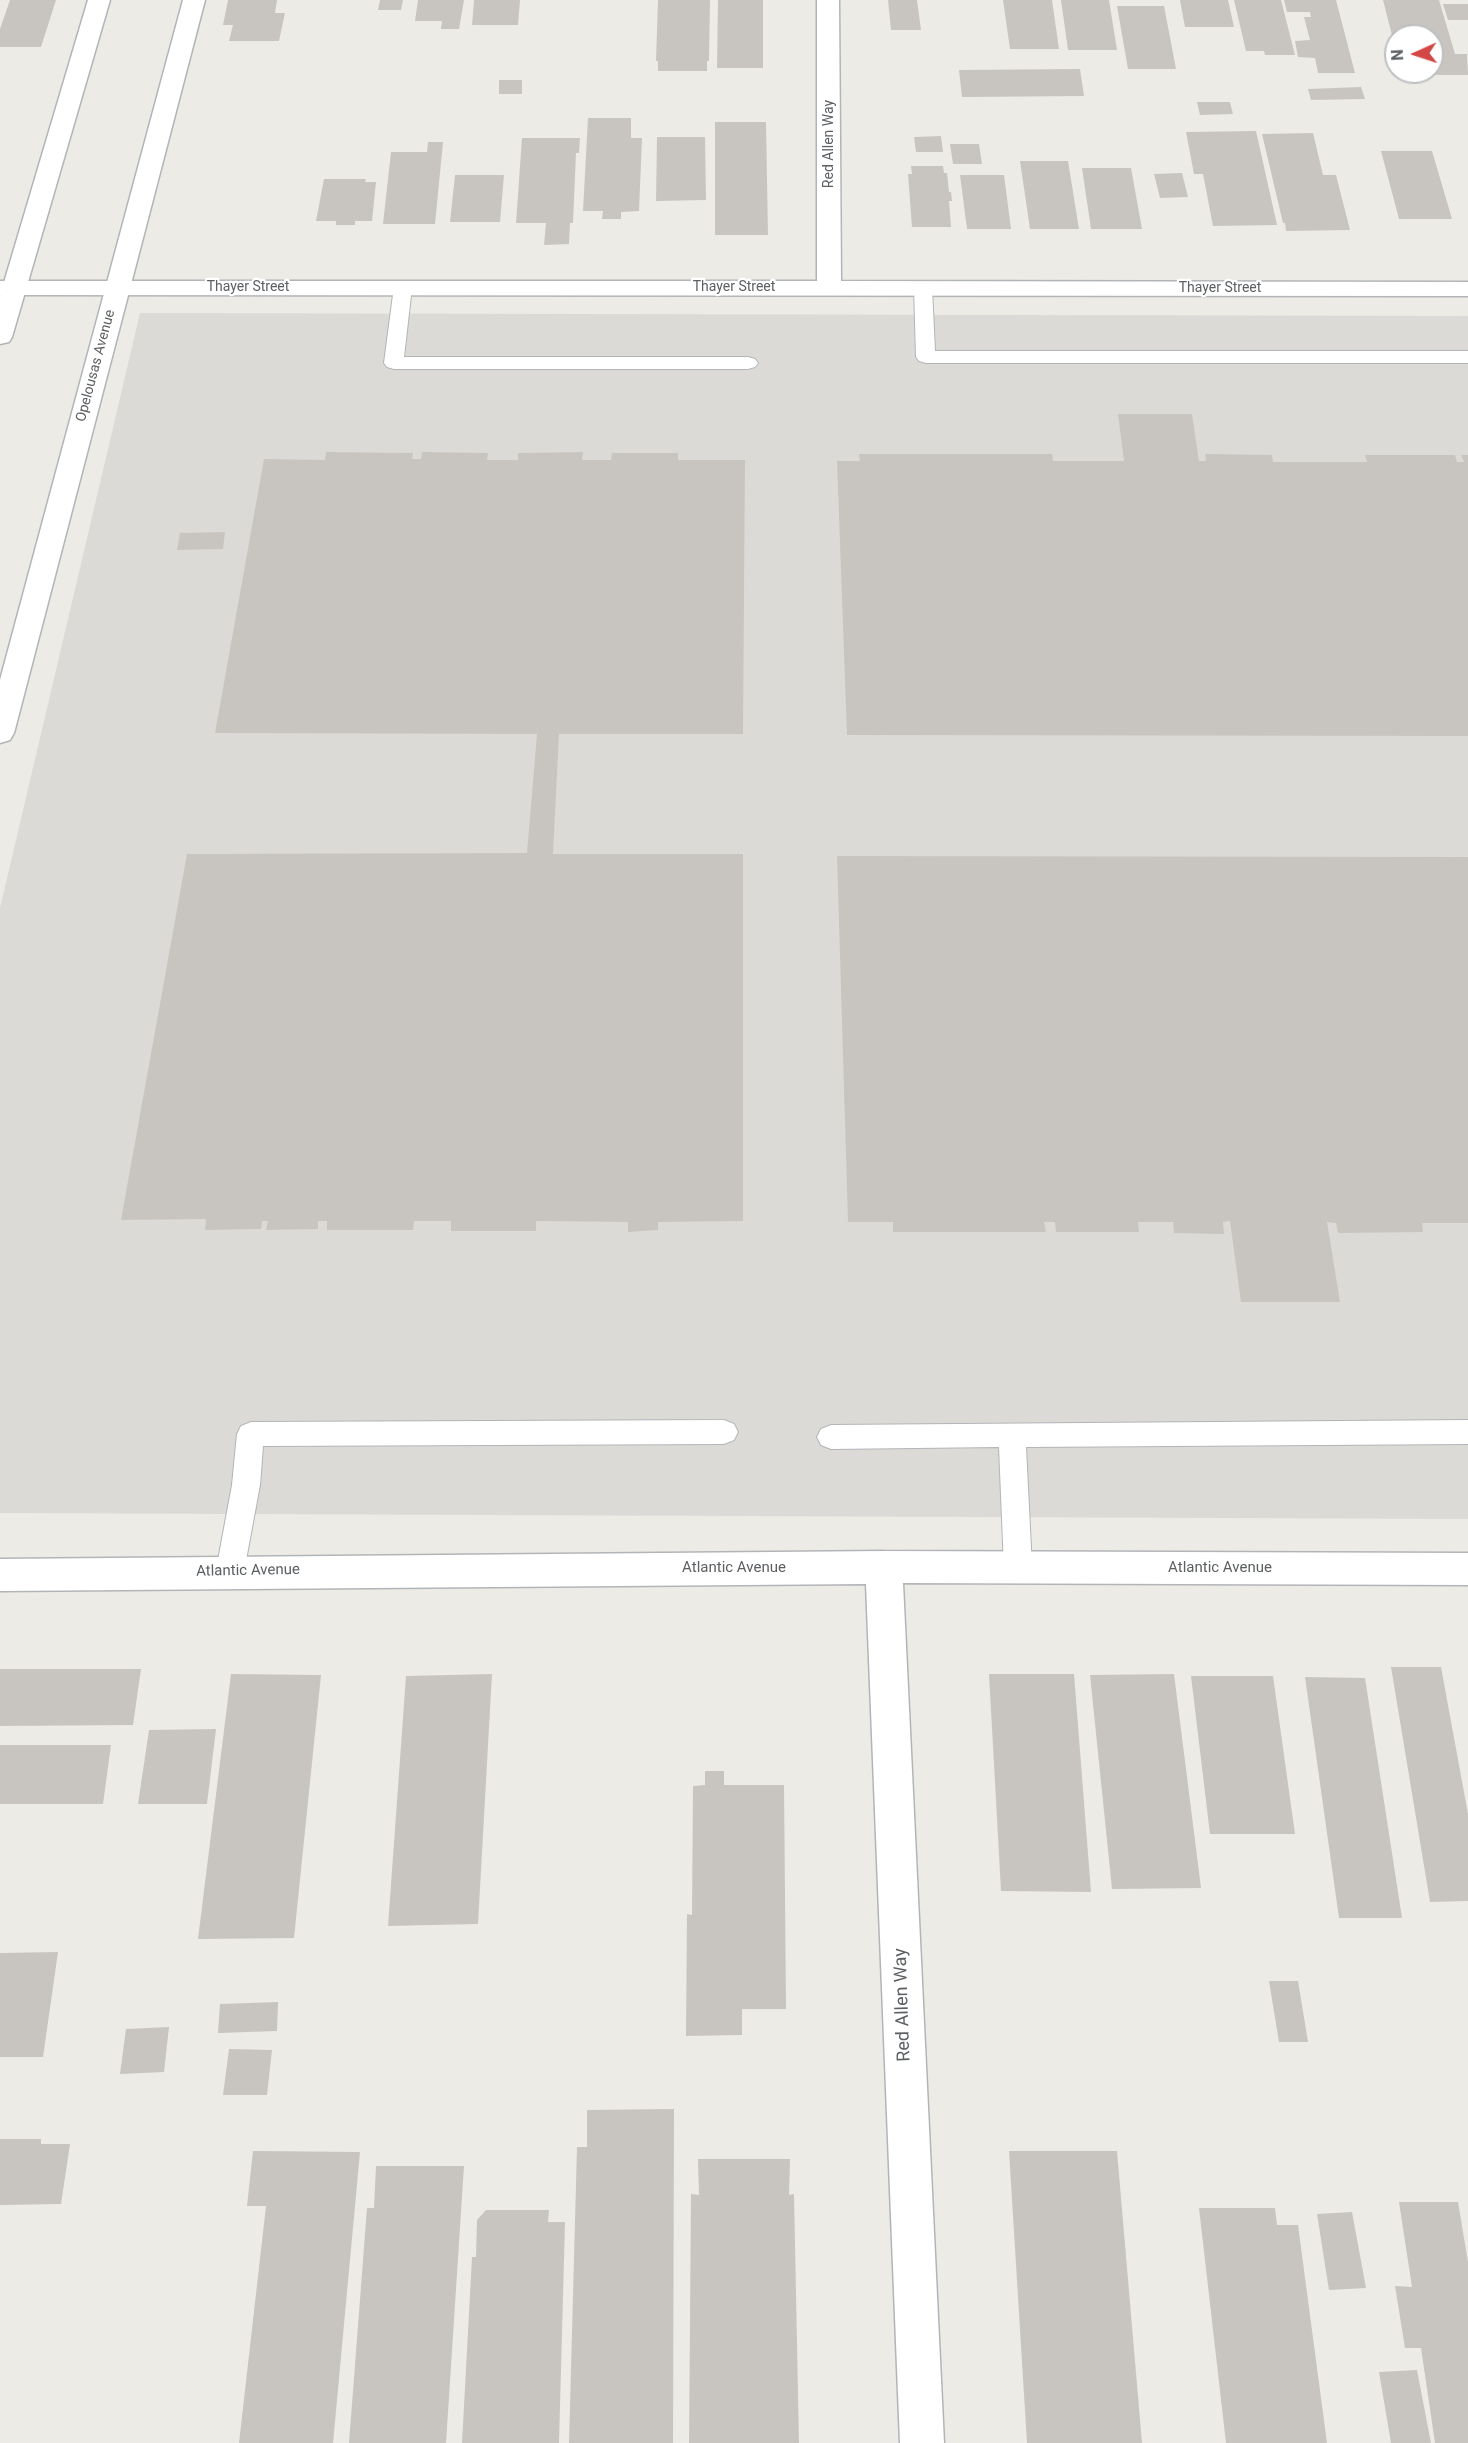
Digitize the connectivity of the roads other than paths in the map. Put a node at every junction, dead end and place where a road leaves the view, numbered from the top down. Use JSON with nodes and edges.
{"nodes":[{"id":1,"x":99,"y":0,"type":"edge"},
{"id":2,"x":194,"y":0,"type":"edge"},
{"id":3,"x":828,"y":0,"type":"edge"},
{"id":4,"x":403,"y":287,"type":"junction"},
{"id":5,"x":7,"y":288,"type":"edge"},
{"id":6,"x":116,"y":288,"type":"junction"},
{"id":7,"x":829,"y":288,"type":"junction"},
{"id":8,"x":923,"y":288,"type":"junction"},
{"id":9,"x":1468,"y":289,"type":"edge"},
{"id":10,"x":0,"y":337,"type":"edge"},
{"id":11,"x":1468,"y":357,"type":"edge"},
{"id":12,"x":748,"y":363,"type":"dead end"},
{"id":13,"x":0,"y":733,"type":"edge"},
{"id":14,"x":724,"y":1432,"type":"dead end"},
{"id":15,"x":1468,"y":1432,"type":"edge"},
{"id":16,"x":1012,"y":1436,"type":"junction"},
{"id":17,"x":831,"y":1437,"type":"dead end"},
{"id":18,"x":884,"y":1567,"type":"junction"},
{"id":19,"x":1018,"y":1568,"type":"junction"},
{"id":20,"x":1468,"y":1569,"type":"edge"},
{"id":21,"x":230,"y":1571,"type":"junction"},
{"id":22,"x":0,"y":1575,"type":"edge"},
{"id":23,"x":922,"y":2443,"type":"edge"}],
"edges":[{"from":1,"to":5,"type":"street"},
{"from":2,"to":6,"type":"street","name":"Opelousas Avenue"},
{"from":3,"to":7,"type":"street","name":"Red Allen Way"},
{"from":4,"to":6,"type":"street","name":"Thayer Street"},
{"from":4,"to":7,"type":"street","name":"Thayer Street"},
{"from":4,"to":12,"type":"lane"},
{"from":5,"to":6,"type":"street","name":"Thayer Street"},
{"from":5,"to":10,"type":"street"},
{"from":6,"to":13,"type":"street","name":"Opelousas Avenue"},
{"from":7,"to":8,"type":"street","name":"Thayer Street"},
{"from":8,"to":9,"type":"street","name":"Thayer Street"},
{"from":8,"to":11,"type":"lane"},
{"from":14,"to":21,"type":"lane"},
{"from":15,"to":16,"type":"lane"},
{"from":16,"to":17,"type":"lane"},
{"from":16,"to":19,"type":"lane"},
{"from":18,"to":19,"type":"street","name":"Atlantic Avenue"},
{"from":18,"to":21,"type":"street","name":"Atlantic Avenue"},
{"from":18,"to":23,"type":"street","name":"Red Allen Way"},
{"from":19,"to":20,"type":"street","name":"Atlantic Avenue"},
{"from":21,"to":22,"type":"street","name":"Atlantic Avenue"}]}
